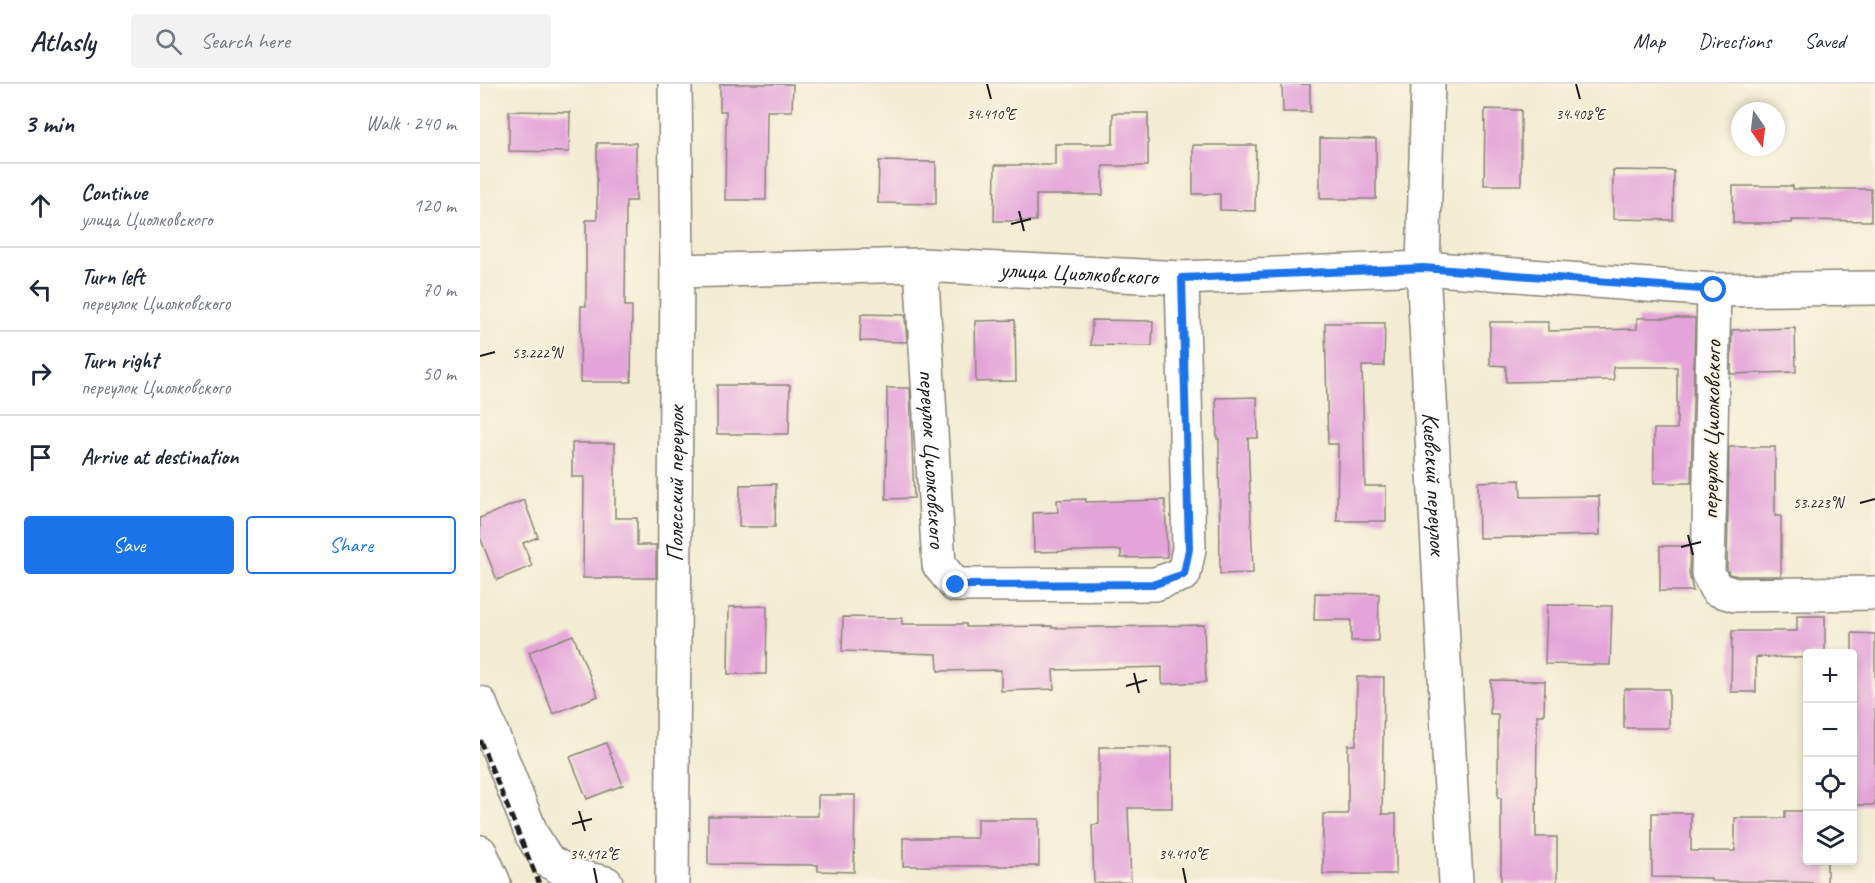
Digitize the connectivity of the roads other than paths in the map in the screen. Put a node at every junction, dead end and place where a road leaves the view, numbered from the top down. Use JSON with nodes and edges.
{"nodes":[{"id":1,"x":675,"y":84,"type":"edge"},
{"id":2,"x":1428,"y":84,"type":"edge"},
{"id":3,"x":921,"y":265,"type":"junction"},
{"id":4,"x":1423,"y":268,"type":"junction"},
{"id":5,"x":677,"y":271,"type":"junction"},
{"id":6,"x":1182,"y":278,"type":"junction"},
{"id":7,"x":1875,"y":288,"type":"edge"},
{"id":8,"x":1714,"y":290,"type":"junction"},
{"id":9,"x":1875,"y":593,"type":"edge"},
{"id":10,"x":480,"y":703,"type":"edge"},
{"id":11,"x":480,"y":852,"type":"edge"},
{"id":12,"x":494,"y":883,"type":"edge"},
{"id":13,"x":606,"y":883,"type":"edge"},
{"id":14,"x":672,"y":883,"type":"edge"},
{"id":15,"x":1456,"y":883,"type":"edge"}],
"edges":[{"from":1,"to":5,"type":"street","name":"Полесский переулок"},
{"from":2,"to":4,"type":"street","name":"Киевский переулок"},
{"from":3,"to":5,"type":"street","name":"улица Циолковского"},
{"from":3,"to":6,"type":"street","name":"улица Циолковского"},
{"from":3,"to":6,"type":"street","name":"переулок Циолковского"},
{"from":4,"to":6,"type":"street","name":"улица Циолковского"},
{"from":4,"to":8,"type":"street","name":"улица Циолковского"},
{"from":4,"to":15,"type":"street","name":"Киевский переулок"},
{"from":5,"to":14,"type":"street","name":"Полесский переулок"},
{"from":7,"to":8,"type":"street","name":"улица Циолковского"},
{"from":8,"to":9,"type":"street","name":"переулок Циолковского"},
{"from":10,"to":13,"type":"street"},
{"from":11,"to":12,"type":"street"}]}
